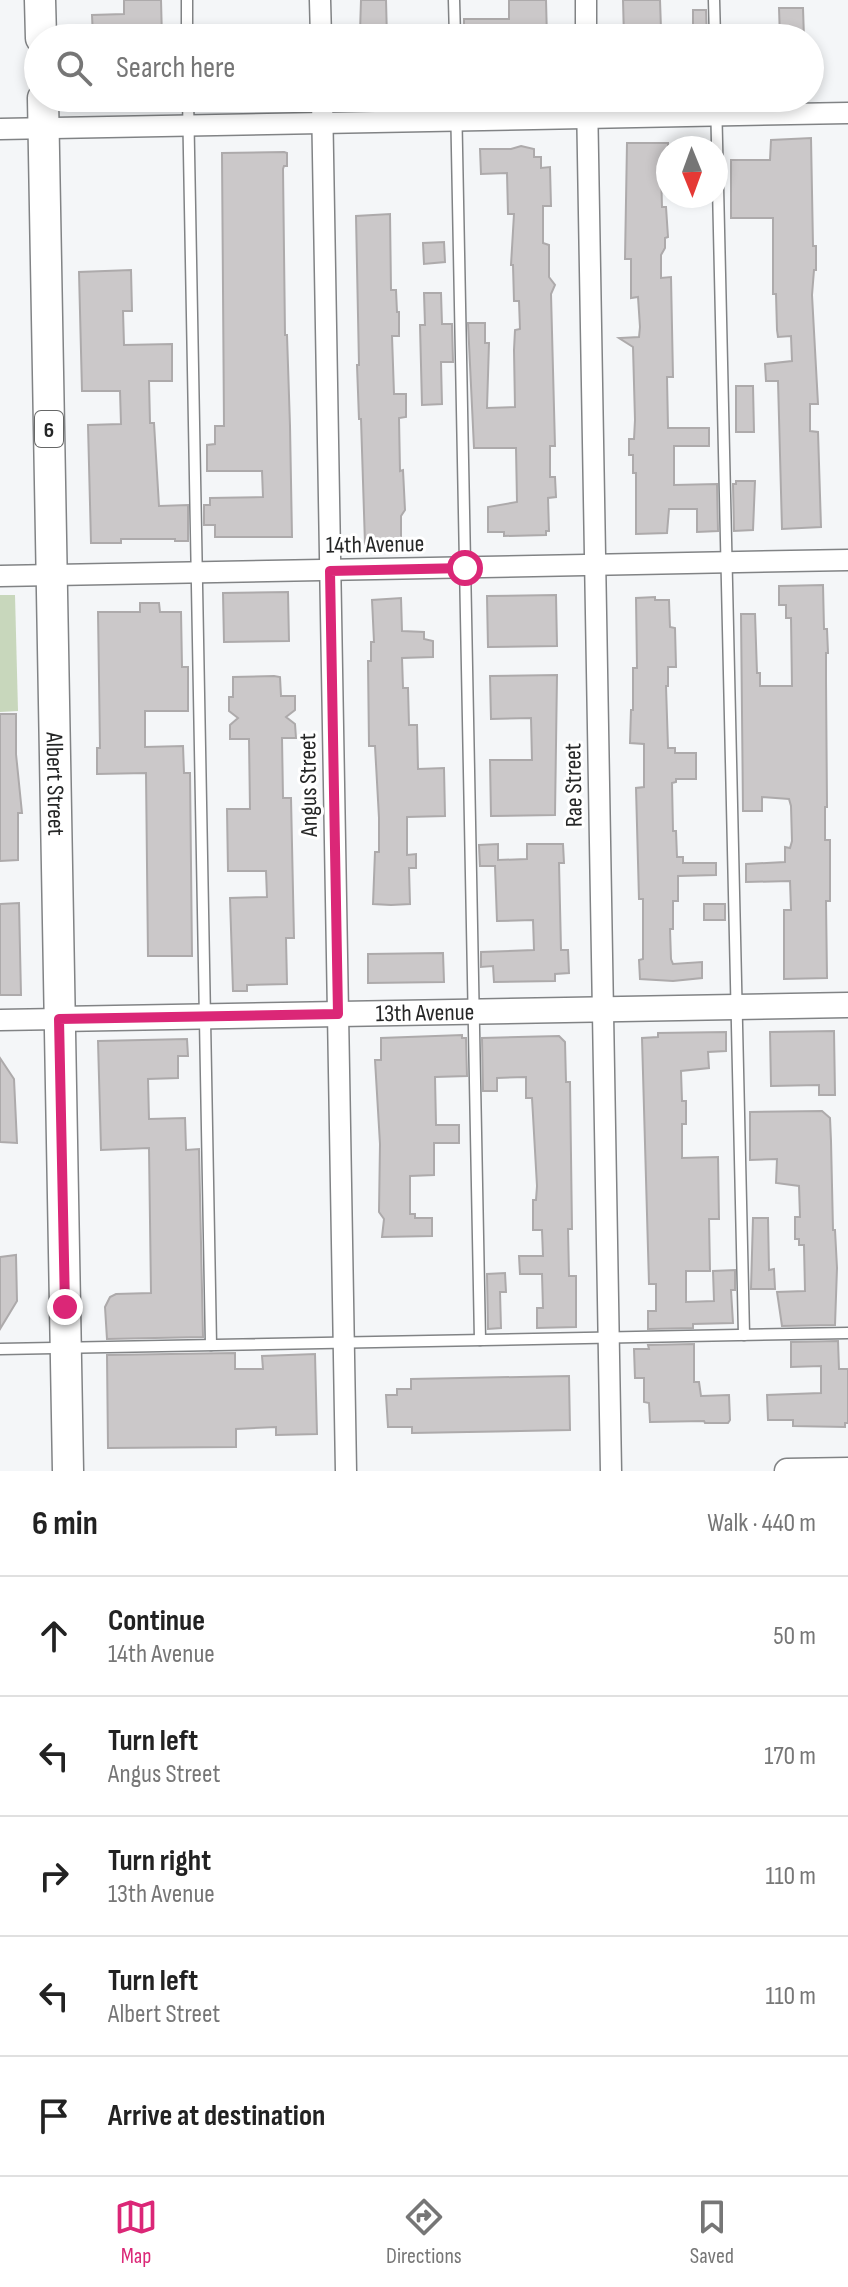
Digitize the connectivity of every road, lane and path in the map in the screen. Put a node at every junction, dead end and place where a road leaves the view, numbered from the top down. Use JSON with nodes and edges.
{"nodes":[{"id":1,"x":40,"y":0,"type":"edge"},
{"id":2,"x":187,"y":0,"type":"edge"},
{"id":3,"x":320,"y":0,"type":"edge"},
{"id":4,"x":454,"y":0,"type":"edge"},
{"id":5,"x":586,"y":0,"type":"edge"},
{"id":6,"x":714,"y":0,"type":"edge"},
{"id":7,"x":41,"y":24,"type":"edge"},
{"id":8,"x":187,"y":24,"type":"edge"},
{"id":9,"x":321,"y":24,"type":"edge"},
{"id":10,"x":455,"y":24,"type":"edge"},
{"id":11,"x":586,"y":24,"type":"edge"},
{"id":12,"x":715,"y":24,"type":"edge"},
{"id":13,"x":188,"y":112,"type":"edge"},
{"id":14,"x":322,"y":112,"type":"edge"},
{"id":15,"x":456,"y":112,"type":"edge"},
{"id":16,"x":543,"y":112,"type":"edge"},
{"id":17,"x":587,"y":112,"type":"edge"},
{"id":18,"x":716,"y":112,"type":"edge"},
{"id":19,"x":824,"y":112,"type":"edge"},
{"id":20,"x":43,"y":113,"type":"edge"},
{"id":21,"x":848,"y":113,"type":"edge"},
{"id":22,"x":456,"y":120,"type":"junction"},
{"id":23,"x":322,"y":122,"type":"junction"},
{"id":24,"x":188,"y":125,"type":"junction"},
{"id":25,"x":0,"y":129,"type":"edge"},
{"id":26,"x":848,"y":560,"type":"edge"},
{"id":27,"x":726,"y":563,"type":"junction"},
{"id":28,"x":595,"y":566,"type":"junction"},
{"id":29,"x":465,"y":568,"type":"junction"},
{"id":30,"x":330,"y":571,"type":"junction"},
{"id":31,"x":196,"y":573,"type":"junction"},
{"id":32,"x":51,"y":575,"type":"junction"},
{"id":33,"x":0,"y":576,"type":"edge"},
{"id":34,"x":848,"y":1005,"type":"edge"},
{"id":35,"x":736,"y":1007,"type":"junction"},
{"id":36,"x":603,"y":1009,"type":"junction"},
{"id":37,"x":474,"y":1012,"type":"junction"},
{"id":38,"x":338,"y":1014,"type":"junction"},
{"id":39,"x":204,"y":1017,"type":"junction"},
{"id":40,"x":59,"y":1019,"type":"junction"},
{"id":41,"x":0,"y":1020,"type":"edge"},
{"id":42,"x":848,"y":1333,"type":"edge"},
{"id":43,"x":744,"y":1335,"type":"junction"},
{"id":44,"x":609,"y":1338,"type":"junction"},
{"id":45,"x":480,"y":1340,"type":"junction"},
{"id":46,"x":343,"y":1343,"type":"junction"},
{"id":47,"x":211,"y":1345,"type":"junction"},
{"id":48,"x":66,"y":1348,"type":"junction"},
{"id":49,"x":0,"y":1349,"type":"edge"},
{"id":50,"x":848,"y":1470,"type":"edge"},
{"id":51,"x":68,"y":1471,"type":"edge"},
{"id":52,"x":346,"y":1471,"type":"edge"},
{"id":53,"x":611,"y":1471,"type":"edge"},
{"id":54,"x":787,"y":1471,"type":"edge"}],
"edges":[{"from":1,"to":7,"type":"main road"},
{"from":2,"to":8,"type":"lane"},
{"from":3,"to":9,"type":"street"},
{"from":4,"to":10,"type":"lane"},
{"from":5,"to":11,"type":"street"},
{"from":6,"to":12,"type":"lane"},
{"from":13,"to":24,"type":"lane"},
{"from":14,"to":23,"type":"street","name":"Angus Street"},
{"from":15,"to":22,"type":"lane"},
{"from":16,"to":22,"type":"street"},
{"from":17,"to":28,"type":"street","name":"Rae Street"},
{"from":18,"to":27,"type":"lane"},
{"from":19,"to":21,"type":"street"},
{"from":20,"to":24,"type":"street"},
{"from":20,"to":25,"type":"street"},
{"from":20,"to":32,"type":"main road","name":"Albert Street","number":"6"},
{"from":22,"to":23,"type":"street"},
{"from":22,"to":29,"type":"lane"},
{"from":23,"to":24,"type":"street"},
{"from":23,"to":30,"type":"street","name":"Angus Street"},
{"from":24,"to":31,"type":"lane"},
{"from":26,"to":27,"type":"street","name":"14th Avenue"},
{"from":27,"to":28,"type":"street","name":"14th Avenue"},
{"from":27,"to":35,"type":"lane"},
{"from":28,"to":29,"type":"street","name":"14th Avenue"},
{"from":28,"to":36,"type":"street","name":"Rae Street"},
{"from":29,"to":30,"type":"street","name":"14th Avenue"},
{"from":29,"to":37,"type":"lane"},
{"from":30,"to":31,"type":"street","name":"14th Avenue"},
{"from":30,"to":38,"type":"street","name":"Angus Street"},
{"from":31,"to":32,"type":"street","name":"14th Avenue"},
{"from":31,"to":39,"type":"lane"},
{"from":32,"to":33,"type":"street","name":"14th Avenue"},
{"from":32,"to":40,"type":"main road","name":"Albert Street","number":"6"},
{"from":34,"to":35,"type":"street","name":"13th Avenue"},
{"from":35,"to":36,"type":"street","name":"13th Avenue"},
{"from":35,"to":43,"type":"lane"},
{"from":36,"to":37,"type":"street","name":"13th Avenue"},
{"from":36,"to":44,"type":"street","name":"Rae Street"},
{"from":37,"to":38,"type":"street","name":"13th Avenue"},
{"from":37,"to":45,"type":"lane"},
{"from":38,"to":39,"type":"street","name":"13th Avenue"},
{"from":38,"to":46,"type":"street","name":"Angus Street"},
{"from":39,"to":40,"type":"street","name":"13th Avenue"},
{"from":39,"to":47,"type":"lane"},
{"from":40,"to":41,"type":"street","name":"13th Avenue"},
{"from":40,"to":48,"type":"main road","name":"Albert Street","number":"6"},
{"from":42,"to":43,"type":"lane"},
{"from":43,"to":44,"type":"lane"},
{"from":44,"to":45,"type":"lane"},
{"from":44,"to":53,"type":"street","name":"Rae Street"},
{"from":45,"to":46,"type":"lane"},
{"from":46,"to":47,"type":"lane"},
{"from":46,"to":52,"type":"street","name":"Angus Street"},
{"from":47,"to":48,"type":"lane"},
{"from":48,"to":49,"type":"lane"},
{"from":48,"to":51,"type":"main road","name":"Albert Street","number":"6"},
{"from":50,"to":54,"type":"street"}]}
